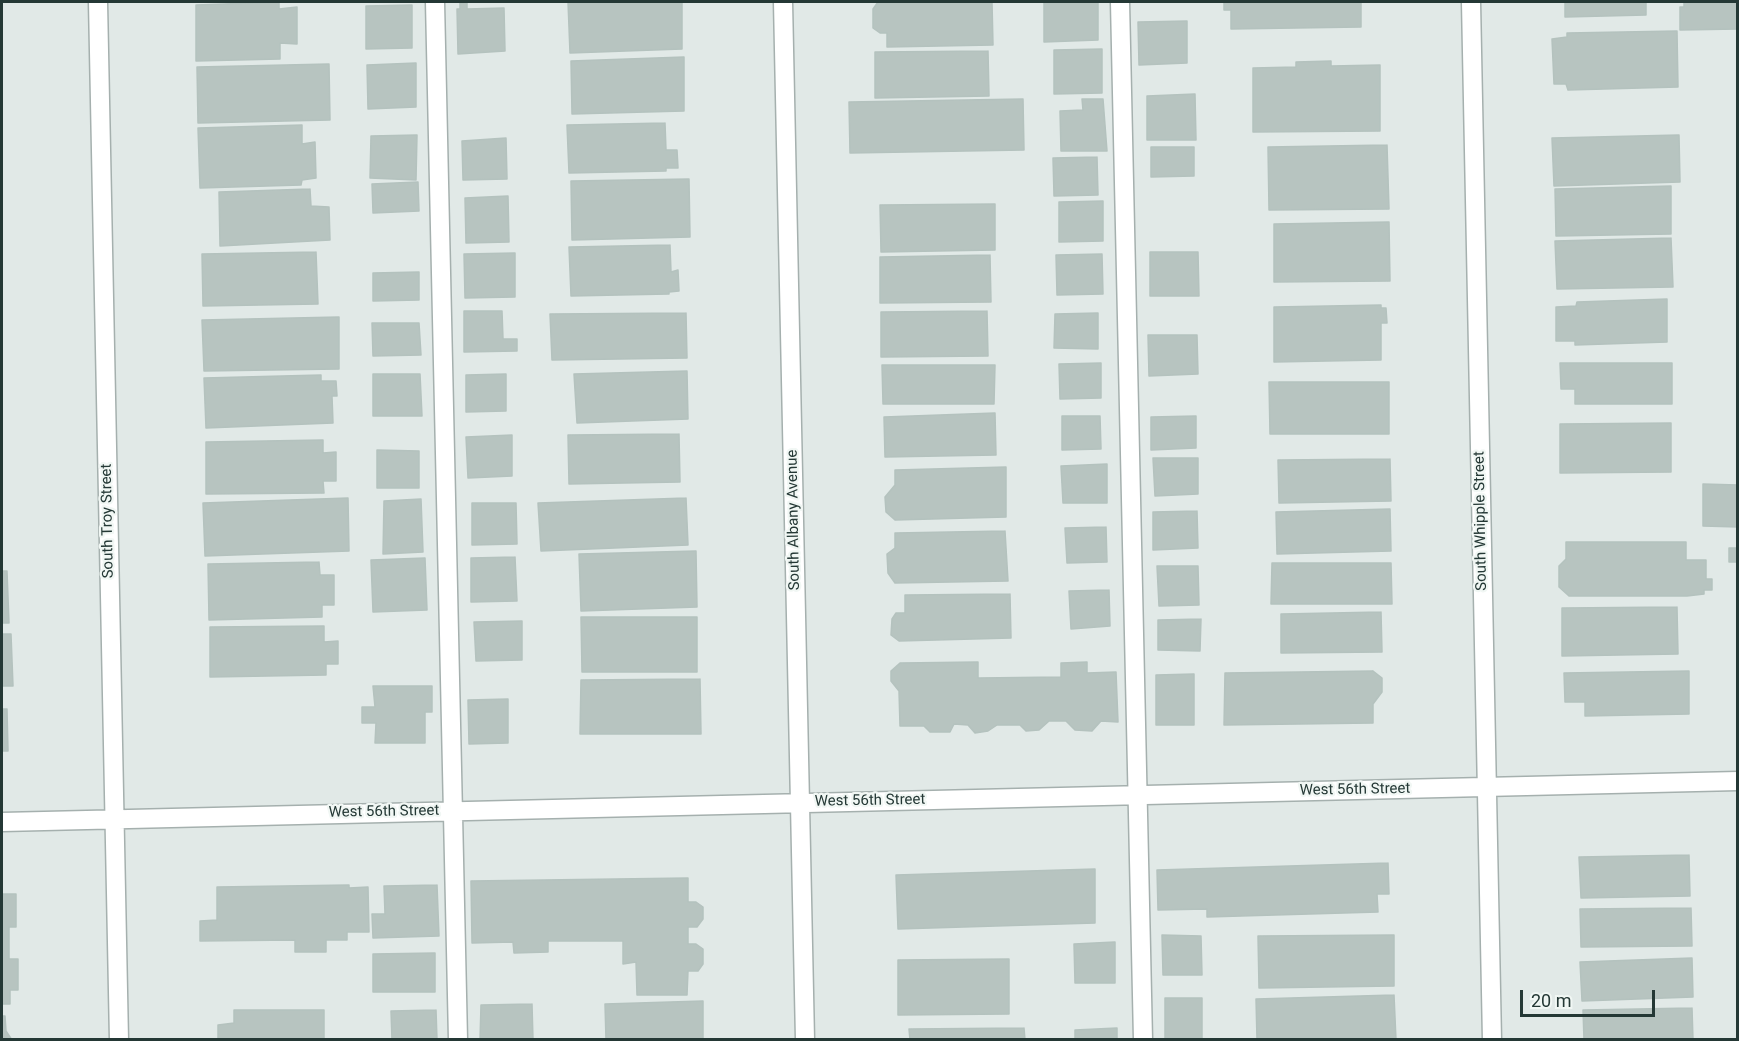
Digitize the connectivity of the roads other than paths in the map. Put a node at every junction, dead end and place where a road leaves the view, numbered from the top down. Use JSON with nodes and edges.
{"nodes":[{"id":1,"x":98,"y":2,"type":"edge"},
{"id":2,"x":435,"y":2,"type":"edge"},
{"id":3,"x":783,"y":2,"type":"edge"},
{"id":4,"x":1120,"y":2,"type":"edge"},
{"id":5,"x":1471,"y":2,"type":"edge"},
{"id":6,"x":1737,"y":781,"type":"edge"},
{"id":7,"x":1487,"y":786,"type":"junction"},
{"id":8,"x":1136,"y":795,"type":"junction"},
{"id":9,"x":800,"y":803,"type":"junction"},
{"id":10,"x":453,"y":811,"type":"junction"},
{"id":11,"x":115,"y":819,"type":"junction"},
{"id":12,"x":2,"y":822,"type":"edge"},
{"id":13,"x":119,"y":1040,"type":"edge"},
{"id":14,"x":458,"y":1040,"type":"edge"},
{"id":15,"x":805,"y":1040,"type":"edge"},
{"id":16,"x":1143,"y":1040,"type":"edge"},
{"id":17,"x":1492,"y":1040,"type":"edge"}],
"edges":[{"from":1,"to":11,"type":"street","name":"South Troy Street"},
{"from":2,"to":10,"type":"street"},
{"from":3,"to":9,"type":"street","name":"South Albany Avenue"},
{"from":4,"to":8,"type":"street"},
{"from":5,"to":7,"type":"street","name":"South Whipple Street"},
{"from":6,"to":7,"type":"street","name":"West 56th Street"},
{"from":7,"to":8,"type":"street","name":"West 56th Street"},
{"from":7,"to":17,"type":"street","name":"South Whipple Street"},
{"from":8,"to":9,"type":"street","name":"West 56th Street"},
{"from":8,"to":16,"type":"street"},
{"from":9,"to":10,"type":"street","name":"West 56th Street"},
{"from":9,"to":15,"type":"street","name":"South Albany Avenue"},
{"from":10,"to":11,"type":"street","name":"West 56th Street"},
{"from":10,"to":14,"type":"street"},
{"from":11,"to":12,"type":"street","name":"West 56th Street"},
{"from":11,"to":13,"type":"street","name":"South Troy Street"}]}
